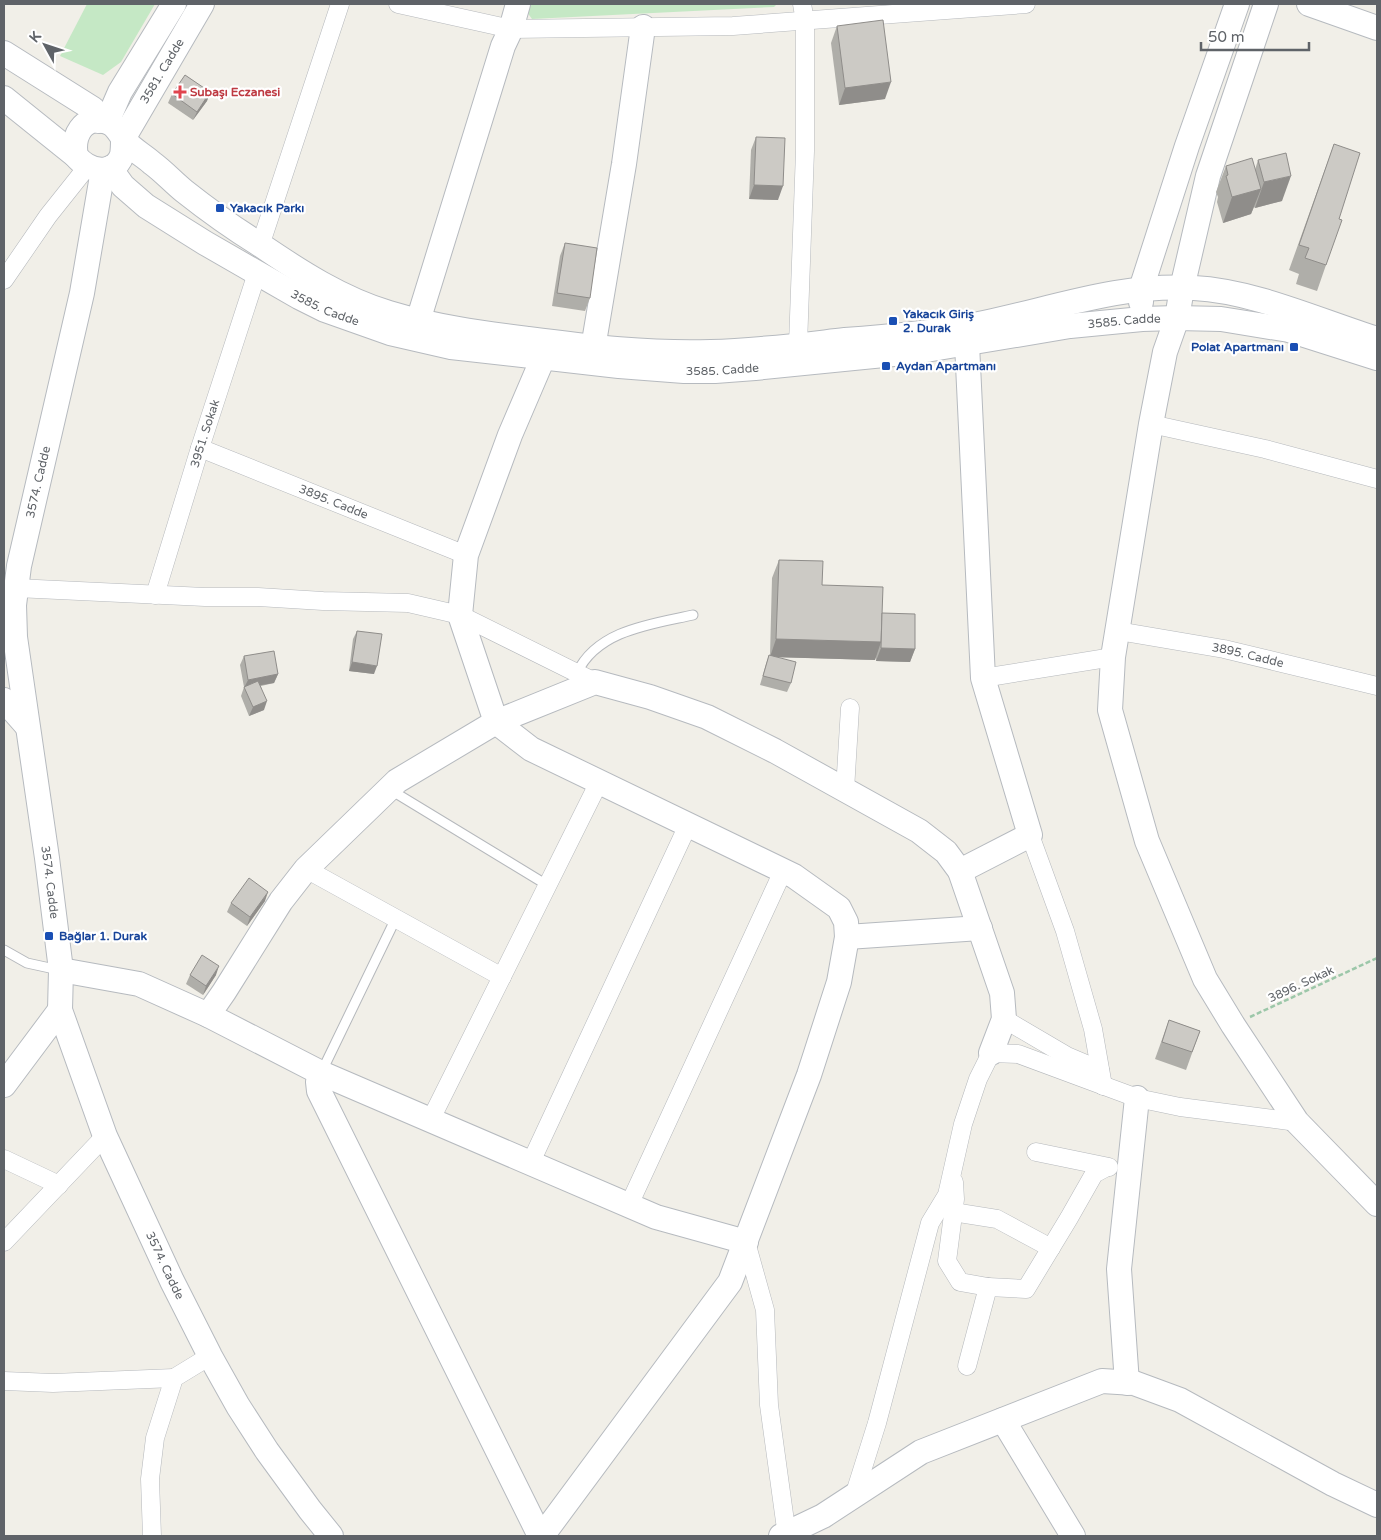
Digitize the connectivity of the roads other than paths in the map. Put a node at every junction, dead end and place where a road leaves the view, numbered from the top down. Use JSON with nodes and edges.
{"nodes":[{"id":1,"x":174,"y":4,"type":"edge"},
{"id":2,"x":202,"y":4,"type":"edge"},
{"id":3,"x":340,"y":4,"type":"edge"},
{"id":4,"x":398,"y":4,"type":"edge"},
{"id":5,"x":518,"y":4,"type":"edge"},
{"id":6,"x":802,"y":4,"type":"edge"},
{"id":7,"x":1026,"y":4,"type":"edge"},
{"id":8,"x":1237,"y":4,"type":"edge"},
{"id":9,"x":1266,"y":4,"type":"edge"},
{"id":10,"x":1309,"y":4,"type":"edge"},
{"id":11,"x":976,"y":6,"type":"edge"},
{"id":12,"x":805,"y":21,"type":"junction"},
{"id":13,"x":643,"y":27,"type":"junction"},
{"id":14,"x":1377,"y":28,"type":"edge"},
{"id":15,"x":510,"y":29,"type":"junction"},
{"id":16,"x":4,"y":53,"type":"edge"},
{"id":17,"x":4,"y":98,"type":"edge"},
{"id":18,"x":103,"y":121,"type":"junction"},
{"id":19,"x":123,"y":139,"type":"junction"},
{"id":20,"x":94,"y":165,"type":"junction"},
{"id":21,"x":260,"y":246,"type":"junction"},
{"id":22,"x":257,"y":273,"type":"junction"},
{"id":23,"x":4,"y":280,"type":"edge"},
{"id":24,"x":1182,"y":288,"type":"junction"},
{"id":25,"x":1141,"y":289,"type":"junction"},
{"id":26,"x":1177,"y":318,"type":"junction"},
{"id":27,"x":1142,"y":319,"type":"junction"},
{"id":28,"x":418,"y":321,"type":"junction"},
{"id":29,"x":1377,"y":339,"type":"edge"},
{"id":30,"x":967,"y":344,"type":"junction"},
{"id":31,"x":798,"y":345,"type":"junction"},
{"id":32,"x":593,"y":348,"type":"junction"},
{"id":33,"x":1165,"y":352,"type":"junction"},
{"id":34,"x":543,"y":358,"type":"junction"},
{"id":35,"x":1377,"y":358,"type":"edge"},
{"id":36,"x":1151,"y":424,"type":"junction"},
{"id":37,"x":200,"y":448,"type":"junction"},
{"id":38,"x":1377,"y":479,"type":"edge"},
{"id":39,"x":466,"y":555,"type":"junction"},
{"id":40,"x":155,"y":595,"type":"junction"},
{"id":41,"x":11,"y":600,"type":"edge"},
{"id":42,"x":460,"y":615,"type":"junction"},
{"id":43,"x":693,"y":615,"type":"dead end"},
{"id":44,"x":1118,"y":631,"type":"junction"},
{"id":45,"x":1113,"y":657,"type":"junction"},
{"id":46,"x":586,"y":677,"type":"junction"},
{"id":47,"x":983,"y":678,"type":"junction"},
{"id":48,"x":1377,"y":686,"type":"edge"},
{"id":49,"x":4,"y":700,"type":"edge"},
{"id":50,"x":850,"y":708,"type":"dead end"},
{"id":51,"x":496,"y":722,"type":"junction"},
{"id":52,"x":27,"y":726,"type":"junction"},
{"id":53,"x":599,"y":782,"type":"junction"},
{"id":54,"x":388,"y":789,"type":"junction"},
{"id":55,"x":845,"y":790,"type":"junction"},
{"id":56,"x":688,"y":825,"type":"junction"},
{"id":57,"x":1030,"y":836,"type":"junction"},
{"id":58,"x":306,"y":869,"type":"junction"},
{"id":59,"x":783,"y":871,"type":"junction"},
{"id":60,"x":960,"y":871,"type":"junction"},
{"id":61,"x":547,"y":885,"type":"junction"},
{"id":62,"x":396,"y":918,"type":"junction"},
{"id":63,"x":980,"y":928,"type":"junction"},
{"id":64,"x":847,"y":937,"type":"junction"},
{"id":65,"x":4,"y":950,"type":"edge"},
{"id":66,"x":61,"y":970,"type":"junction"},
{"id":67,"x":502,"y":977,"type":"junction"},
{"id":68,"x":60,"y":1010,"type":"junction"},
{"id":69,"x":208,"y":1015,"type":"junction"},
{"id":70,"x":1004,"y":1019,"type":"junction"},
{"id":71,"x":991,"y":1053,"type":"junction"},
{"id":72,"x":321,"y":1073,"type":"junction"},
{"id":73,"x":1102,"y":1078,"type":"junction"},
{"id":74,"x":4,"y":1085,"type":"edge"},
{"id":75,"x":1137,"y":1098,"type":"junction"},
{"id":76,"x":431,"y":1119,"type":"junction"},
{"id":77,"x":1297,"y":1122,"type":"junction"},
{"id":78,"x":106,"y":1136,"type":"junction"},
{"id":79,"x":1036,"y":1152,"type":"dead end"},
{"id":80,"x":4,"y":1159,"type":"edge"},
{"id":81,"x":531,"y":1162,"type":"junction"},
{"id":82,"x":953,"y":1169,"type":"junction"},
{"id":83,"x":1118,"y":1169,"type":"junction"},
{"id":84,"x":59,"y":1185,"type":"junction"},
{"id":85,"x":1377,"y":1204,"type":"edge"},
{"id":86,"x":629,"y":1205,"type":"junction"},
{"id":87,"x":954,"y":1212,"type":"junction"},
{"id":88,"x":4,"y":1242,"type":"edge"},
{"id":89,"x":746,"y":1242,"type":"junction"},
{"id":90,"x":1051,"y":1248,"type":"junction"},
{"id":91,"x":988,"y":1288,"type":"junction"},
{"id":92,"x":210,"y":1356,"type":"junction"},
{"id":93,"x":967,"y":1366,"type":"dead end"},
{"id":94,"x":174,"y":1378,"type":"junction"},
{"id":95,"x":4,"y":1381,"type":"edge"},
{"id":96,"x":1127,"y":1383,"type":"junction"},
{"id":97,"x":1003,"y":1420,"type":"junction"},
{"id":98,"x":854,"y":1496,"type":"junction"},
{"id":99,"x":1377,"y":1505,"type":"edge"},
{"id":100,"x":785,"y":1535,"type":"edge"},
{"id":101,"x":152,"y":1536,"type":"edge"},
{"id":102,"x":331,"y":1536,"type":"edge"},
{"id":103,"x":541,"y":1536,"type":"edge"},
{"id":104,"x":1073,"y":1536,"type":"edge"}],
"edges":[{"from":1,"to":18,"type":"street","name":"3581. Cadde"},
{"from":2,"to":19,"type":"street","name":"3581. Cadde"},
{"from":3,"to":21,"type":"street"},
{"from":4,"to":15,"type":"street"},
{"from":5,"to":15,"type":"street"},
{"from":6,"to":12,"type":"street"},
{"from":7,"to":11,"type":"street"},
{"from":8,"to":25,"type":"street"},
{"from":9,"to":24,"type":"street"},
{"from":10,"to":14,"type":"street"},
{"from":11,"to":12,"type":"street"},
{"from":12,"to":13,"type":"street"},
{"from":12,"to":31,"type":"street"},
{"from":13,"to":15,"type":"street"},
{"from":13,"to":32,"type":"street"},
{"from":15,"to":28,"type":"street"},
{"from":16,"to":18,"type":"street","name":"3585. Cadde"},
{"from":17,"to":20,"type":"street","name":"3585. Cadde"},
{"from":18,"to":19,"type":"street","name":"3585. Cadde"},
{"from":18,"to":20,"type":"street"},
{"from":19,"to":20,"type":"street"},
{"from":19,"to":21,"type":"street","name":"3585. Cadde"},
{"from":20,"to":22,"type":"street","name":"3585. Cadde"},
{"from":20,"to":23,"type":"street"},
{"from":20,"to":41,"type":"street","name":"3574. Cadde"},
{"from":21,"to":28,"type":"street","name":"3585. Cadde"},
{"from":22,"to":34,"type":"street","name":"3585. Cadde"},
{"from":22,"to":37,"type":"street","name":"3951. Sokak"},
{"from":24,"to":25,"type":"street","name":"3585. Cadde"},
{"from":24,"to":26,"type":"street"},
{"from":24,"to":29,"type":"street","name":"3585. Cadde"},
{"from":25,"to":27,"type":"street"},
{"from":25,"to":31,"type":"street","name":"3585. Cadde"},
{"from":26,"to":27,"type":"street","name":"3585. Cadde"},
{"from":26,"to":33,"type":"street"},
{"from":26,"to":35,"type":"street","name":"3585. Cadde"},
{"from":27,"to":30,"type":"street","name":"3585. Cadde"},
{"from":27,"to":33,"type":"street"},
{"from":28,"to":32,"type":"street","name":"3585. Cadde"},
{"from":30,"to":34,"type":"street","name":"3585. Cadde"},
{"from":30,"to":47,"type":"street"},
{"from":31,"to":32,"type":"street","name":"3585. Cadde"},
{"from":33,"to":36,"type":"street"},
{"from":34,"to":39,"type":"street"},
{"from":36,"to":38,"type":"street"},
{"from":36,"to":44,"type":"street"},
{"from":37,"to":39,"type":"street","name":"3895. Cadde"},
{"from":37,"to":40,"type":"street","name":"3951. Sokak"},
{"from":39,"to":42,"type":"street"},
{"from":40,"to":41,"type":"street"},
{"from":40,"to":42,"type":"street"},
{"from":41,"to":52,"type":"street","name":"3574. Cadde"},
{"from":42,"to":46,"type":"street"},
{"from":42,"to":51,"type":"street"},
{"from":43,"to":46,"type":"lane"},
{"from":44,"to":45,"type":"street"},
{"from":44,"to":48,"type":"street","name":"3895. Cadde"},
{"from":45,"to":47,"type":"street"},
{"from":45,"to":77,"type":"street"},
{"from":46,"to":51,"type":"street"},
{"from":46,"to":55,"type":"street"},
{"from":47,"to":57,"type":"street"},
{"from":49,"to":52,"type":"street"},
{"from":50,"to":55,"type":"street"},
{"from":51,"to":53,"type":"street"},
{"from":51,"to":54,"type":"street"},
{"from":52,"to":66,"type":"street","name":"3574. Cadde"},
{"from":53,"to":56,"type":"street"},
{"from":53,"to":61,"type":"street"},
{"from":54,"to":58,"type":"street"},
{"from":54,"to":61,"type":"lane"},
{"from":55,"to":60,"type":"street"},
{"from":56,"to":59,"type":"street"},
{"from":56,"to":81,"type":"street"},
{"from":57,"to":60,"type":"street"},
{"from":57,"to":73,"type":"street"},
{"from":58,"to":62,"type":"street"},
{"from":58,"to":69,"type":"street"},
{"from":59,"to":64,"type":"street"},
{"from":59,"to":86,"type":"street"},
{"from":60,"to":63,"type":"street"},
{"from":61,"to":67,"type":"street"},
{"from":62,"to":67,"type":"street"},
{"from":62,"to":72,"type":"lane"},
{"from":63,"to":64,"type":"street"},
{"from":63,"to":70,"type":"street"},
{"from":64,"to":89,"type":"street"},
{"from":65,"to":66,"type":"lane"},
{"from":66,"to":68,"type":"street","name":"3574. Cadde"},
{"from":66,"to":69,"type":"street"},
{"from":67,"to":76,"type":"street"},
{"from":68,"to":74,"type":"street"},
{"from":68,"to":78,"type":"street","name":"3574. Cadde"},
{"from":69,"to":72,"type":"street"},
{"from":70,"to":71,"type":"street"},
{"from":70,"to":73,"type":"street"},
{"from":71,"to":73,"type":"street"},
{"from":71,"to":82,"type":"street"},
{"from":72,"to":76,"type":"street"},
{"from":72,"to":103,"type":"street"},
{"from":73,"to":75,"type":"street"},
{"from":75,"to":77,"type":"street"},
{"from":75,"to":83,"type":"street"},
{"from":76,"to":81,"type":"street"},
{"from":77,"to":85,"type":"street"},
{"from":78,"to":84,"type":"street"},
{"from":78,"to":92,"type":"street","name":"3574. Cadde"},
{"from":79,"to":83,"type":"street"},
{"from":80,"to":84,"type":"street"},
{"from":81,"to":86,"type":"street"},
{"from":82,"to":87,"type":"street"},
{"from":82,"to":98,"type":"street"},
{"from":83,"to":90,"type":"street"},
{"from":83,"to":96,"type":"street"},
{"from":84,"to":88,"type":"street"},
{"from":86,"to":89,"type":"street"},
{"from":87,"to":90,"type":"street"},
{"from":87,"to":91,"type":"street"},
{"from":89,"to":100,"type":"street"},
{"from":89,"to":103,"type":"street"},
{"from":90,"to":91,"type":"street"},
{"from":91,"to":93,"type":"street"},
{"from":92,"to":94,"type":"street"},
{"from":92,"to":102,"type":"street","name":"3574. Cadde"},
{"from":94,"to":95,"type":"street"},
{"from":94,"to":101,"type":"street"},
{"from":96,"to":97,"type":"street"},
{"from":96,"to":99,"type":"street"},
{"from":97,"to":98,"type":"street"},
{"from":97,"to":104,"type":"street"},
{"from":98,"to":100,"type":"street"}]}
